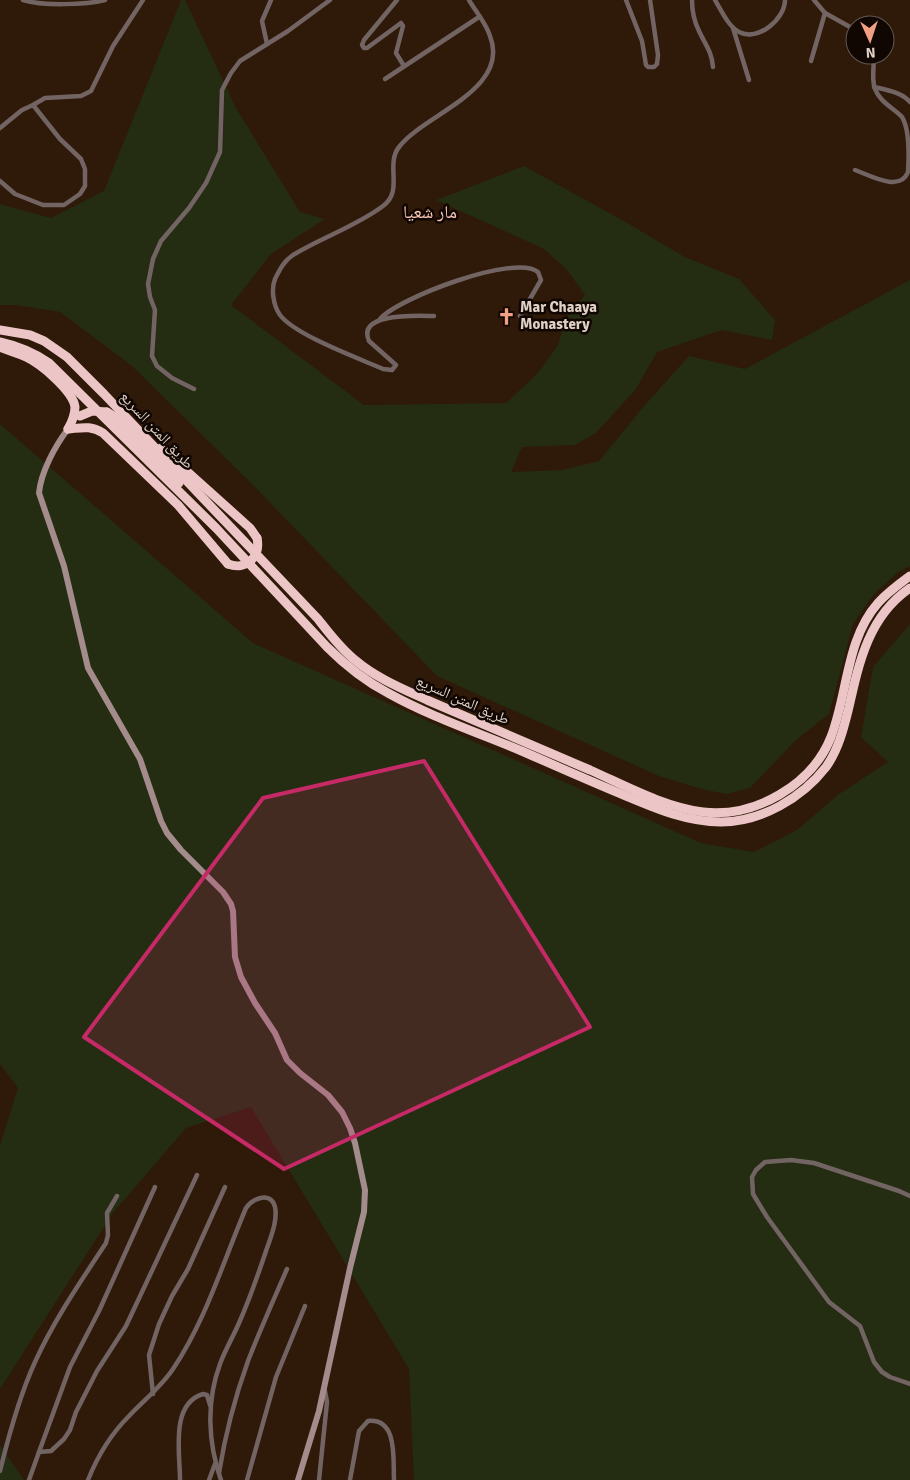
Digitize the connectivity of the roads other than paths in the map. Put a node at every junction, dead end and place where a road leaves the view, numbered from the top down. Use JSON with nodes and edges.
{"nodes":[{"id":1,"x":23,"y":0,"type":"edge"},
{"id":2,"x":106,"y":0,"type":"edge"},
{"id":3,"x":143,"y":0,"type":"edge"},
{"id":4,"x":271,"y":0,"type":"edge"},
{"id":5,"x":330,"y":0,"type":"edge"},
{"id":6,"x":397,"y":0,"type":"edge"},
{"id":7,"x":469,"y":0,"type":"edge"},
{"id":8,"x":626,"y":0,"type":"edge"},
{"id":9,"x":650,"y":0,"type":"edge"},
{"id":10,"x":692,"y":0,"type":"edge"},
{"id":11,"x":714,"y":0,"type":"edge"},
{"id":12,"x":785,"y":0,"type":"edge"},
{"id":13,"x":814,"y":0,"type":"edge"},
{"id":14,"x":825,"y":13,"type":"junction"},
{"id":15,"x":479,"y":17,"type":"junction"},
{"id":16,"x":845,"y":24,"type":"edge"},
{"id":17,"x":733,"y":28,"type":"junction"},
{"id":18,"x":267,"y":44,"type":"junction"},
{"id":19,"x":811,"y":61,"type":"dead end"},
{"id":20,"x":873,"y":65,"type":"edge"},
{"id":21,"x":404,"y":66,"type":"junction"},
{"id":22,"x":713,"y":67,"type":"dead end"},
{"id":23,"x":385,"y":79,"type":"dead end"},
{"id":24,"x":749,"y":80,"type":"dead end"},
{"id":25,"x":874,"y":87,"type":"junction"},
{"id":26,"x":910,"y":102,"type":"edge"},
{"id":27,"x":33,"y":105,"type":"junction"},
{"id":28,"x":0,"y":128,"type":"edge"},
{"id":29,"x":855,"y":170,"type":"dead end"},
{"id":30,"x":0,"y":182,"type":"edge"},
{"id":31,"x":434,"y":316,"type":"dead end"},
{"id":32,"x":520,"y":316,"type":"dead end"},
{"id":33,"x":379,"y":320,"type":"junction"},
{"id":34,"x":0,"y":330,"type":"edge"},
{"id":35,"x":0,"y":342,"type":"edge"},
{"id":36,"x":0,"y":347,"type":"edge"},
{"id":37,"x":194,"y":389,"type":"dead end"},
{"id":38,"x":77,"y":418,"type":"junction"},
{"id":39,"x":68,"y":429,"type":"junction"},
{"id":40,"x":149,"y":441,"type":"junction"},
{"id":41,"x":205,"y":501,"type":"junction"},
{"id":42,"x":178,"y":505,"type":"junction"},
{"id":43,"x":216,"y":528,"type":"junction"},
{"id":44,"x":910,"y":576,"type":"edge"},
{"id":45,"x":910,"y":588,"type":"edge"},
{"id":46,"x":197,"y":1175,"type":"dead end"},
{"id":47,"x":155,"y":1187,"type":"dead end"},
{"id":48,"x":225,"y":1187,"type":"dead end"},
{"id":49,"x":117,"y":1196,"type":"dead end"},
{"id":50,"x":910,"y":1196,"type":"edge"},
{"id":51,"x":287,"y":1269,"type":"dead end"},
{"id":52,"x":305,"y":1306,"type":"dead end"},
{"id":53,"x":910,"y":1384,"type":"edge"},
{"id":54,"x":324,"y":1389,"type":"junction"},
{"id":55,"x":153,"y":1394,"type":"junction"},
{"id":56,"x":211,"y":1408,"type":"junction"},
{"id":57,"x":38,"y":1452,"type":"junction"},
{"id":58,"x":215,"y":1464,"type":"junction"},
{"id":59,"x":0,"y":1471,"type":"edge"},
{"id":60,"x":219,"y":1474,"type":"junction"},
{"id":61,"x":29,"y":1480,"type":"edge"},
{"id":62,"x":88,"y":1480,"type":"edge"},
{"id":63,"x":180,"y":1480,"type":"edge"},
{"id":64,"x":209,"y":1480,"type":"edge"},
{"id":65,"x":221,"y":1480,"type":"edge"},
{"id":66,"x":247,"y":1480,"type":"edge"},
{"id":67,"x":298,"y":1480,"type":"edge"},
{"id":68,"x":319,"y":1480,"type":"edge"},
{"id":69,"x":350,"y":1480,"type":"edge"},
{"id":70,"x":394,"y":1480,"type":"edge"}],
"edges":[{"from":1,"to":2,"type":"street"},
{"from":3,"to":27,"type":"street"},
{"from":4,"to":18,"type":"street"},
{"from":5,"to":18,"type":"street"},
{"from":6,"to":21,"type":"street"},
{"from":7,"to":15,"type":"street"},
{"from":8,"to":9,"type":"street"},
{"from":10,"to":22,"type":"street"},
{"from":11,"to":17,"type":"street"},
{"from":12,"to":17,"type":"street"},
{"from":13,"to":14,"type":"street"},
{"from":14,"to":16,"type":"street"},
{"from":14,"to":19,"type":"street"},
{"from":15,"to":21,"type":"street"},
{"from":15,"to":33,"type":"street"},
{"from":17,"to":24,"type":"street"},
{"from":18,"to":37,"type":"street"},
{"from":20,"to":25,"type":"street"},
{"from":21,"to":23,"type":"street"},
{"from":25,"to":26,"type":"street"},
{"from":25,"to":29,"type":"street"},
{"from":27,"to":28,"type":"street"},
{"from":27,"to":30,"type":"street"},
{"from":31,"to":33,"type":"street"},
{"from":32,"to":33,"type":"street"},
{"from":34,"to":40,"type":"highway","name":"طريق المتن السريع"},
{"from":35,"to":43,"type":"highway","name":"طريق المتن السريع"},
{"from":36,"to":38,"type":"highway"},
{"from":38,"to":39,"type":"highway"},
{"from":38,"to":41,"type":"highway","bridge":true},
{"from":39,"to":42,"type":"highway"},
{"from":39,"to":54,"type":"main road"},
{"from":40,"to":41,"type":"highway","name":"طريق المتن السريع"},
{"from":40,"to":42,"type":"highway","bridge":true},
{"from":41,"to":44,"type":"highway","name":"طريق المتن السريع"},
{"from":42,"to":43,"type":"highway"},
{"from":43,"to":45,"type":"highway","name":"طريق المتن السريع"},
{"from":46,"to":57,"type":"street"},
{"from":47,"to":57,"type":"street"},
{"from":48,"to":55,"type":"street"},
{"from":49,"to":59,"type":"street"},
{"from":50,"to":53,"type":"street"},
{"from":51,"to":60,"type":"street"},
{"from":52,"to":66,"type":"street"},
{"from":54,"to":67,"type":"main road"},
{"from":54,"to":68,"type":"street"},
{"from":55,"to":56,"type":"street"},
{"from":55,"to":62,"type":"street"},
{"from":56,"to":58,"type":"street"},
{"from":56,"to":63,"type":"street"},
{"from":57,"to":61,"type":"street"},
{"from":58,"to":60,"type":"street"},
{"from":58,"to":64,"type":"street"},
{"from":60,"to":65,"type":"street"},
{"from":69,"to":70,"type":"street"}]}
